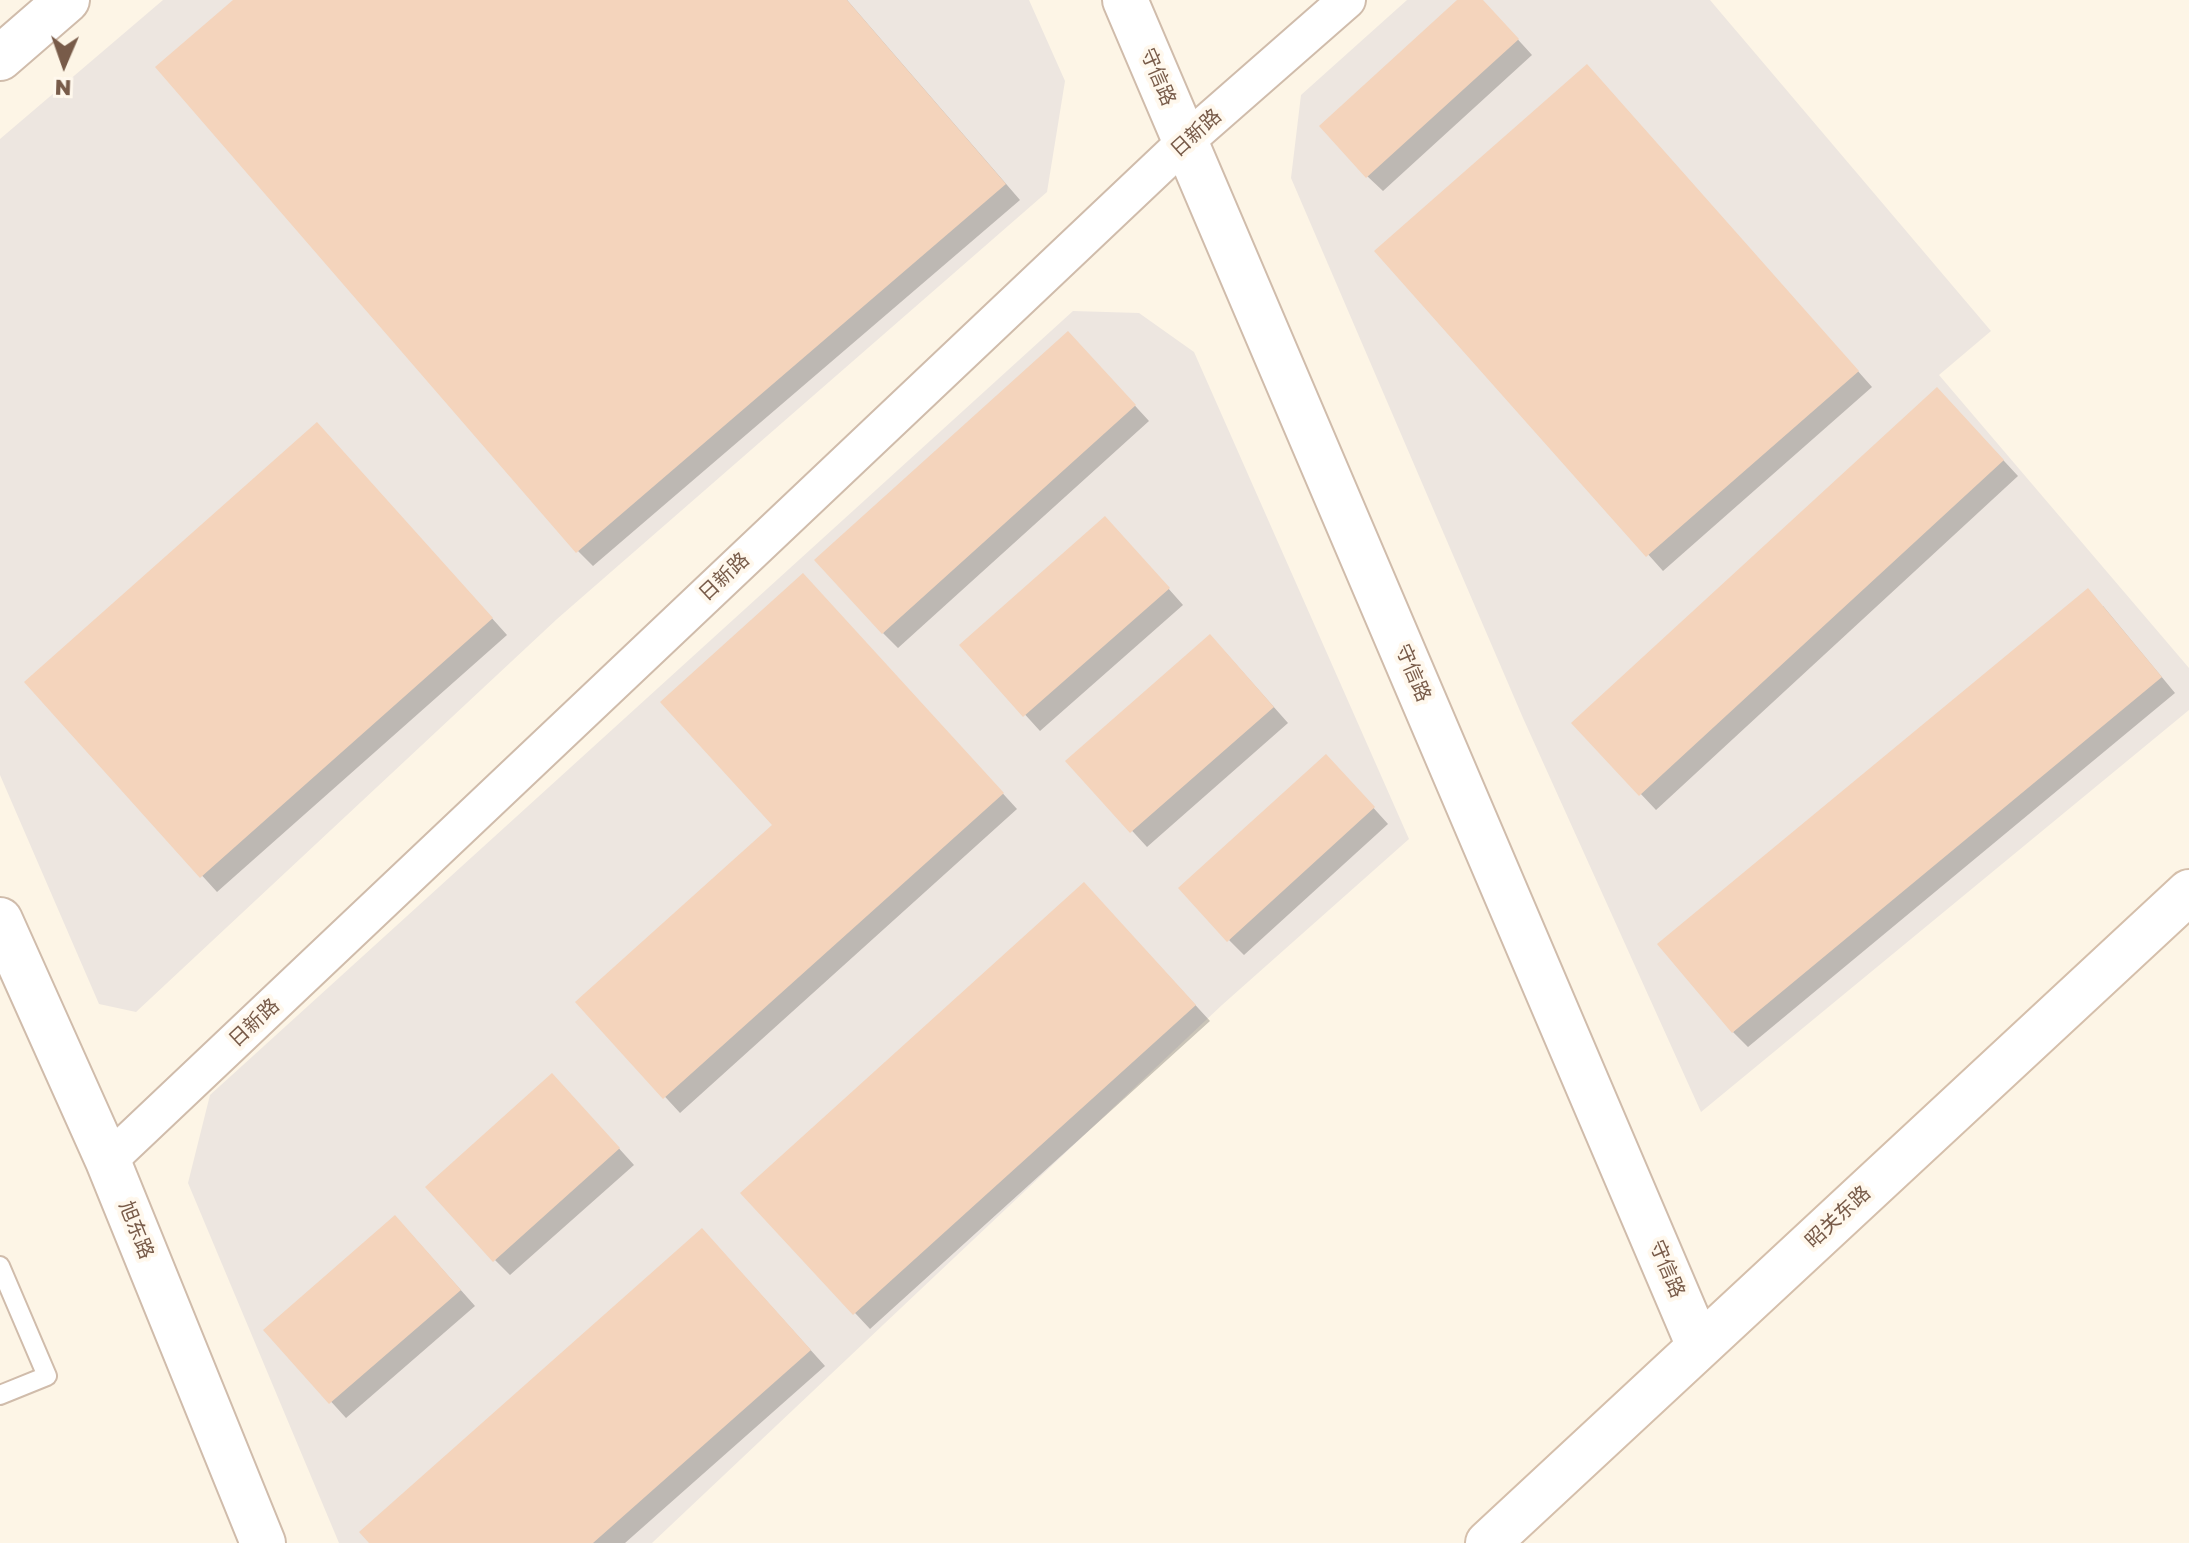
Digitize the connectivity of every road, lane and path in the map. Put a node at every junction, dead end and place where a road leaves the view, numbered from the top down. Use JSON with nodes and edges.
{"nodes":[{"id":1,"x":67,"y":0,"type":"edge"},
{"id":2,"x":1125,"y":0,"type":"edge"},
{"id":3,"x":1347,"y":0,"type":"edge"},
{"id":4,"x":0,"y":58,"type":"edge"},
{"id":5,"x":1186,"y":141,"type":"junction"},
{"id":6,"x":2189,"y":892,"type":"edge"},
{"id":7,"x":0,"y":920,"type":"edge"},
{"id":8,"x":108,"y":1161,"type":"junction"},
{"id":9,"x":0,"y":1266,"type":"edge"},
{"id":10,"x":1699,"y":1346,"type":"junction"},
{"id":11,"x":0,"y":1395,"type":"edge"},
{"id":12,"x":263,"y":1543,"type":"edge"},
{"id":13,"x":1488,"y":1543,"type":"edge"}],
"edges":[{"from":1,"to":4,"type":"street"},
{"from":2,"to":5,"type":"street","name":"守信路"},
{"from":3,"to":5,"type":"street","name":"日新路"},
{"from":5,"to":8,"type":"street","name":"日新路"},
{"from":5,"to":10,"type":"street","name":"守信路"},
{"from":6,"to":10,"type":"street","name":"昭关东路"},
{"from":7,"to":8,"type":"street","name":"旭东路"},
{"from":8,"to":12,"type":"street","name":"旭东路"},
{"from":9,"to":11,"type":"lane"},
{"from":10,"to":13,"type":"street","name":"昭关东路"}]}
